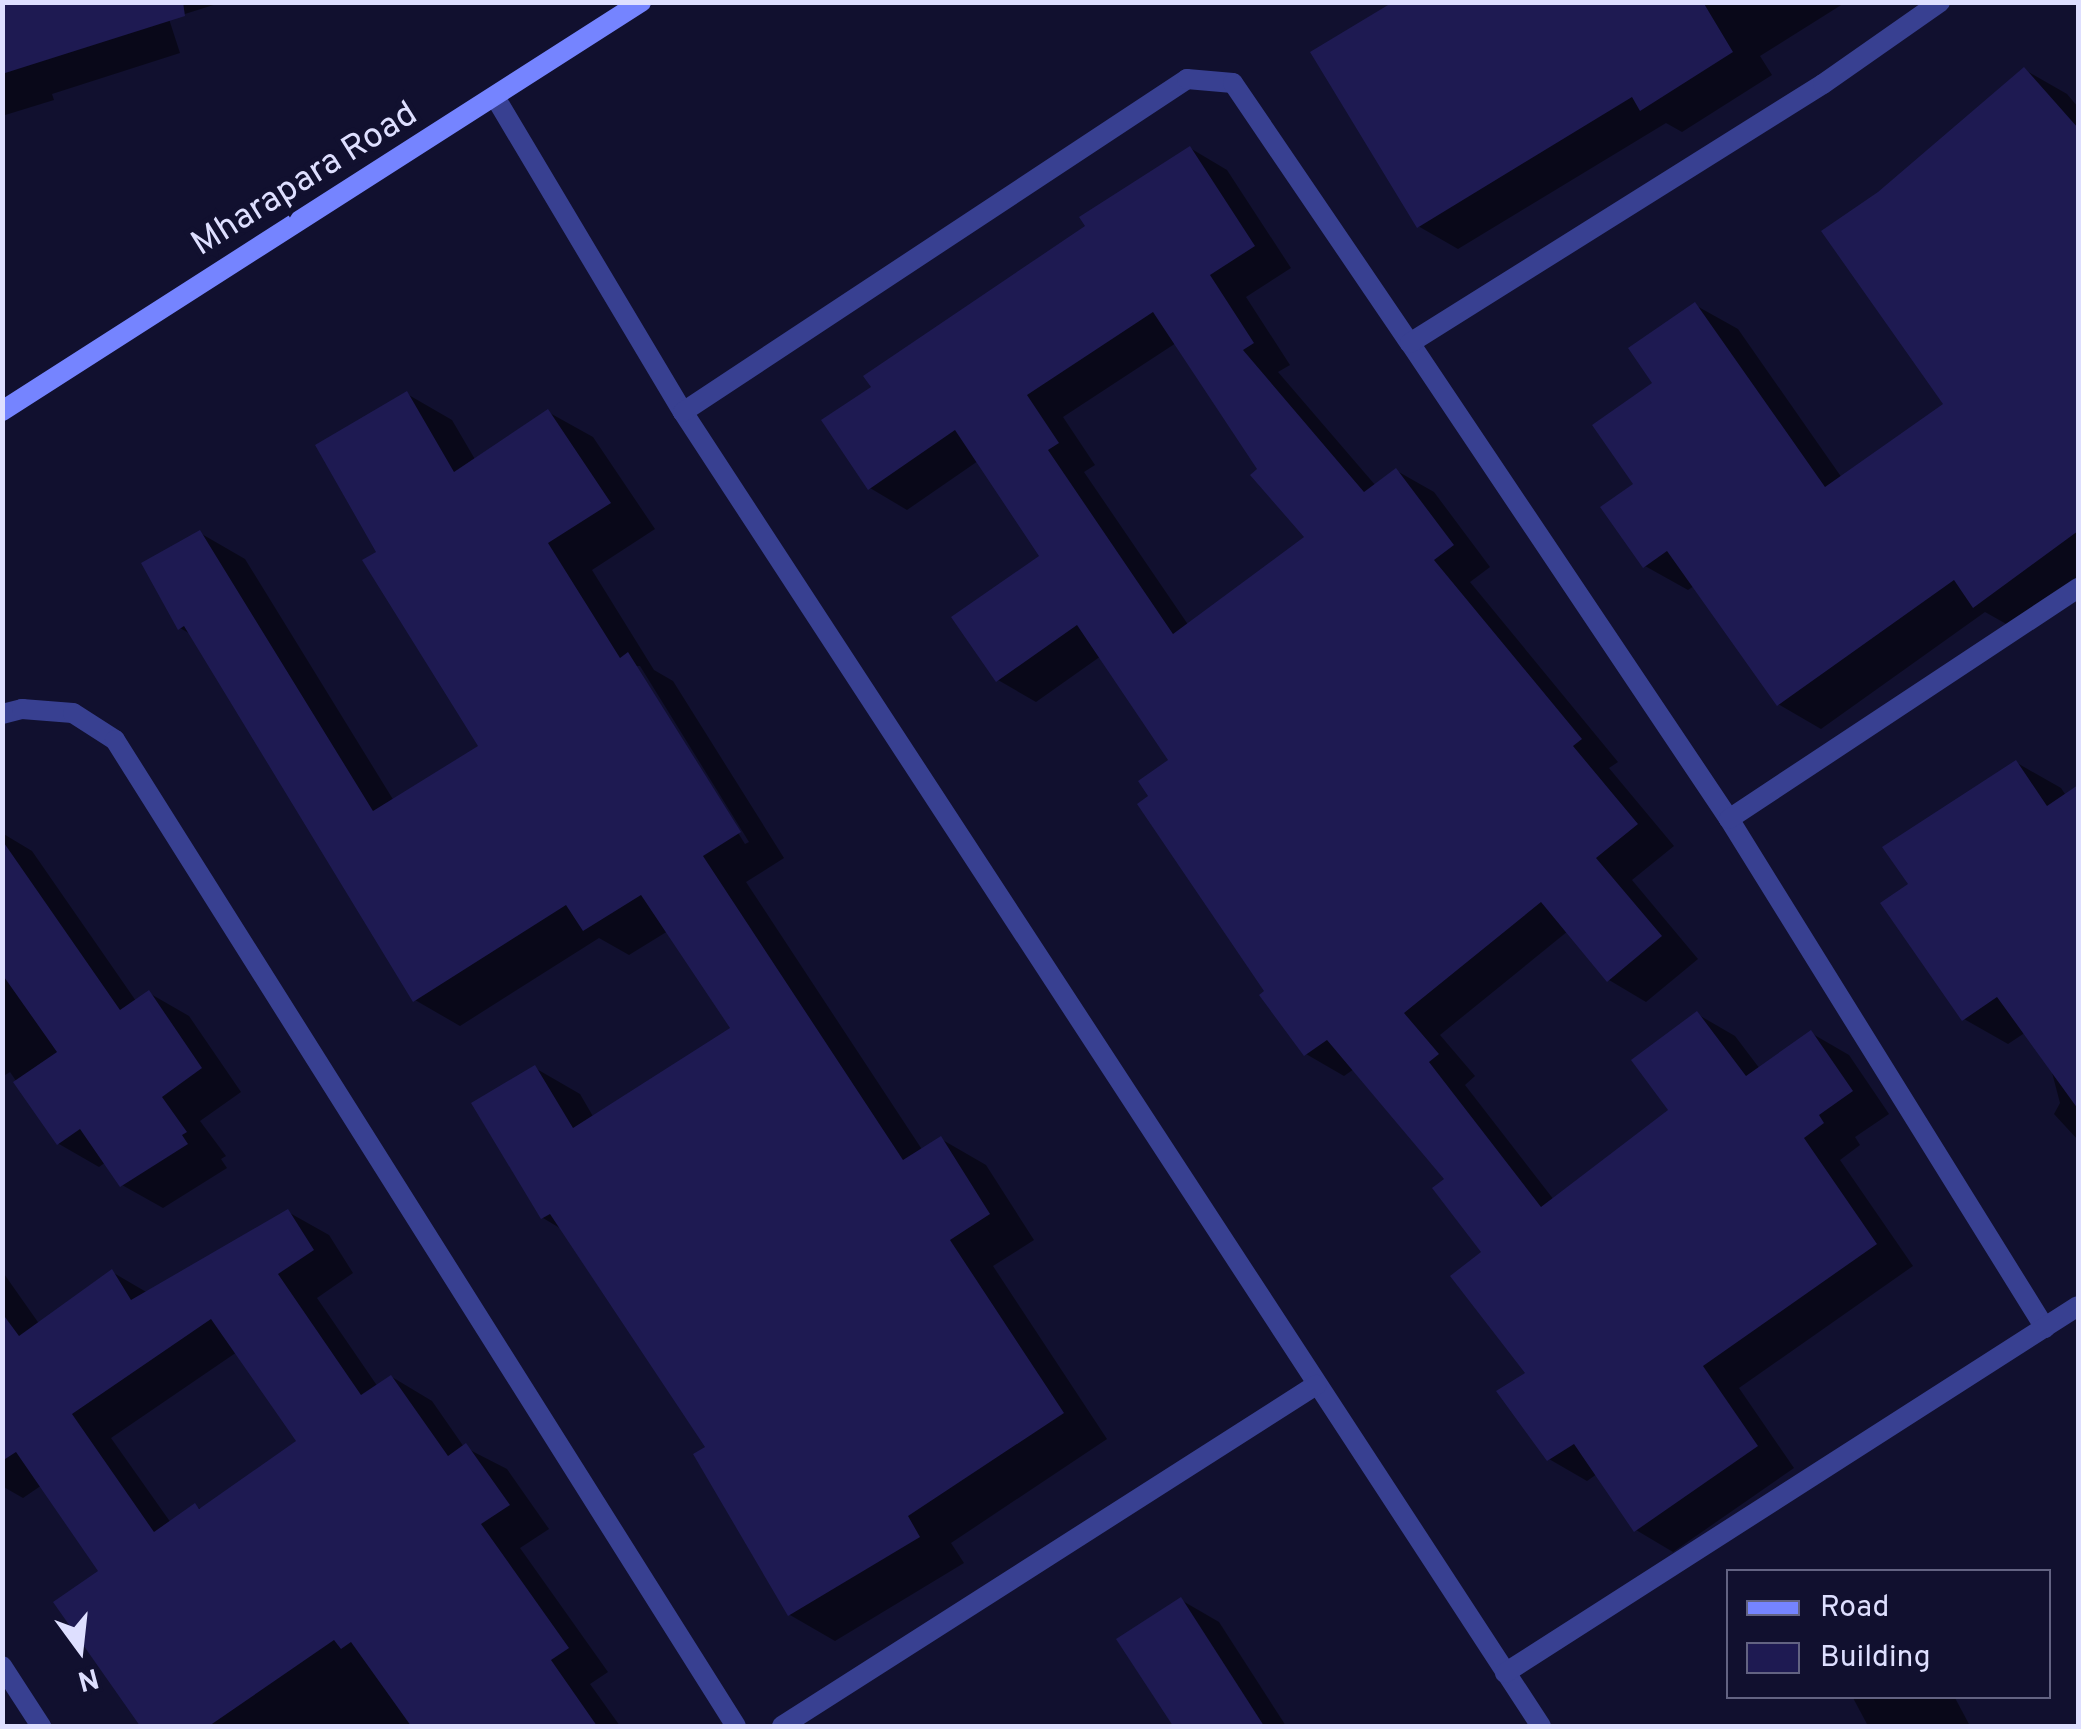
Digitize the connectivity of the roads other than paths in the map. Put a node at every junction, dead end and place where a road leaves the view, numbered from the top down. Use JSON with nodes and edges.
{"nodes":[{"id":1,"x":642,"y":2,"type":"edge"},
{"id":2,"x":1940,"y":2,"type":"edge"},
{"id":3,"x":495,"y":97,"type":"junction"},
{"id":4,"x":1410,"y":344,"type":"junction"},
{"id":5,"x":2,"y":410,"type":"edge"},
{"id":6,"x":683,"y":412,"type":"junction"},
{"id":7,"x":2078,"y":588,"type":"edge"},
{"id":8,"x":2,"y":714,"type":"edge"},
{"id":9,"x":1729,"y":819,"type":"junction"},
{"id":10,"x":2078,"y":1306,"type":"edge"},
{"id":11,"x":2044,"y":1328,"type":"junction"},
{"id":12,"x":1316,"y":1386,"type":"junction"},
{"id":13,"x":2,"y":1666,"type":"edge"},
{"id":14,"x":1506,"y":1673,"type":"junction"},
{"id":15,"x":41,"y":1726,"type":"edge"},
{"id":16,"x":736,"y":1726,"type":"edge"},
{"id":17,"x":782,"y":1726,"type":"edge"},
{"id":18,"x":1540,"y":1726,"type":"edge"}],
"edges":[{"from":1,"to":3,"type":"main road","name":"Mharapara Road"},
{"from":2,"to":4,"type":"street"},
{"from":3,"to":5,"type":"main road","name":"Mharapara Road"},
{"from":3,"to":6,"type":"street"},
{"from":4,"to":6,"type":"street"},
{"from":4,"to":9,"type":"street"},
{"from":6,"to":12,"type":"street"},
{"from":7,"to":9,"type":"street"},
{"from":8,"to":16,"type":"street"},
{"from":9,"to":11,"type":"street"},
{"from":10,"to":11,"type":"street"},
{"from":11,"to":14,"type":"street"},
{"from":12,"to":14,"type":"street"},
{"from":12,"to":17,"type":"street"},
{"from":13,"to":15,"type":"street"},
{"from":14,"to":18,"type":"street"}]}
